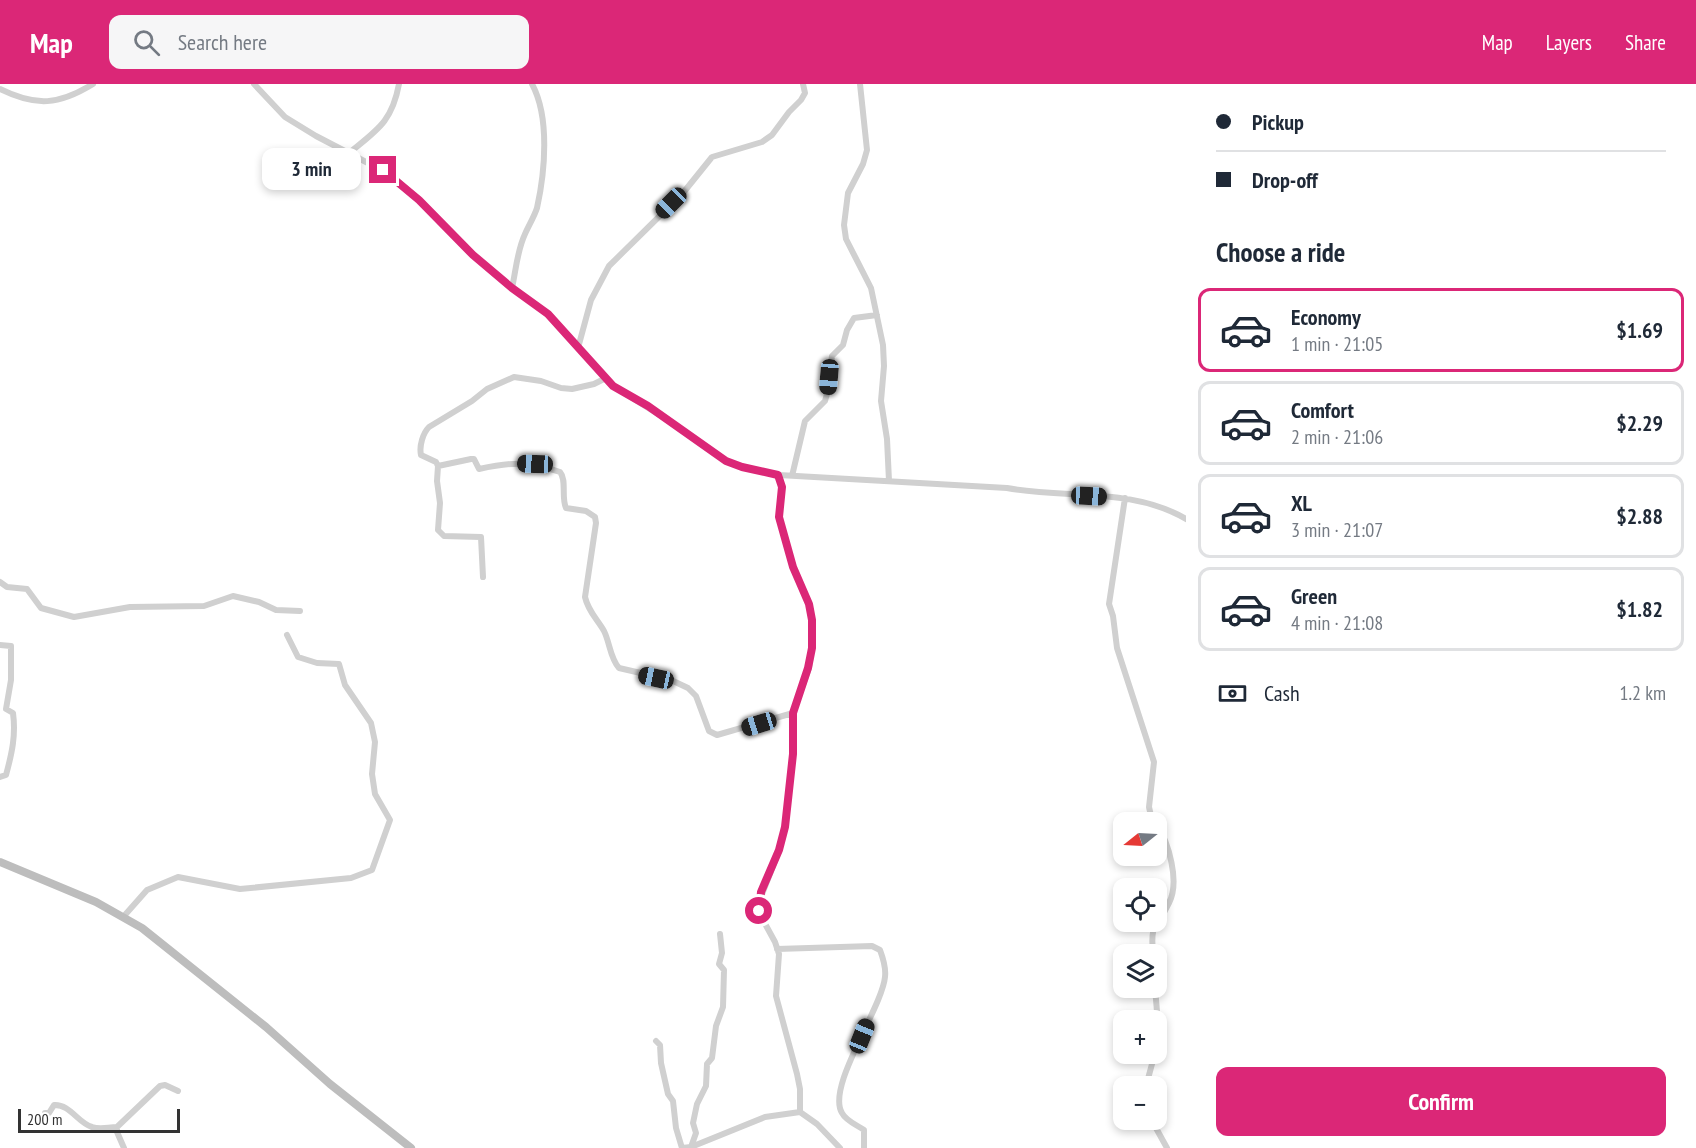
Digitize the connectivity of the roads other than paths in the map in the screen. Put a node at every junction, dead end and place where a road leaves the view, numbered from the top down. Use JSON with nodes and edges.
{"nodes":[{"id":1,"x":93,"y":84,"type":"edge"},
{"id":2,"x":254,"y":84,"type":"edge"},
{"id":3,"x":399,"y":84,"type":"edge"},
{"id":4,"x":532,"y":84,"type":"edge"},
{"id":5,"x":804,"y":84,"type":"edge"},
{"id":6,"x":860,"y":84,"type":"edge"},
{"id":7,"x":0,"y":88,"type":"edge"},
{"id":8,"x":349,"y":153,"type":"junction"},
{"id":9,"x":512,"y":288,"type":"junction"},
{"id":10,"x":877,"y":315,"type":"junction"},
{"id":11,"x":578,"y":348,"type":"junction"},
{"id":12,"x":606,"y":378,"type":"junction"},
{"id":13,"x":438,"y":466,"type":"junction"},
{"id":14,"x":778,"y":475,"type":"junction"},
{"id":15,"x":792,"y":476,"type":"junction"},
{"id":16,"x":890,"y":481,"type":"junction"},
{"id":17,"x":1125,"y":498,"type":"junction"},
{"id":18,"x":1186,"y":519,"type":"edge"},
{"id":19,"x":483,"y":577,"type":"dead end"},
{"id":20,"x":0,"y":582,"type":"edge"},
{"id":21,"x":300,"y":611,"type":"dead end"},
{"id":22,"x":287,"y":635,"type":"dead end"},
{"id":23,"x":0,"y":645,"type":"edge"},
{"id":24,"x":793,"y":713,"type":"junction"},
{"id":25,"x":0,"y":777,"type":"edge"},
{"id":26,"x":1150,"y":812,"type":"edge"},
{"id":27,"x":1167,"y":849,"type":"edge"},
{"id":28,"x":0,"y":862,"type":"edge"},
{"id":29,"x":124,"y":916,"type":"junction"},
{"id":30,"x":720,"y":934,"type":"dead end"},
{"id":31,"x":1152,"y":944,"type":"edge"},
{"id":32,"x":777,"y":949,"type":"junction"},
{"id":33,"x":656,"y":1041,"type":"dead end"},
{"id":34,"x":178,"y":1092,"type":"dead end"},
{"id":35,"x":800,"y":1112,"type":"junction"},
{"id":36,"x":45,"y":1113,"type":"dead end"},
{"id":37,"x":117,"y":1126,"type":"junction"},
{"id":38,"x":1157,"y":1130,"type":"edge"},
{"id":39,"x":691,"y":1147,"type":"edge"},
{"id":40,"x":124,"y":1148,"type":"edge"},
{"id":41,"x":411,"y":1148,"type":"edge"},
{"id":42,"x":682,"y":1148,"type":"edge"},
{"id":43,"x":840,"y":1148,"type":"edge"},
{"id":44,"x":864,"y":1148,"type":"edge"},
{"id":45,"x":1167,"y":1148,"type":"edge"}],
"edges":[{"from":1,"to":7,"type":"street"},
{"from":2,"to":8,"type":"street"},
{"from":3,"to":8,"type":"street"},
{"from":4,"to":9,"type":"street"},
{"from":5,"to":11,"type":"street"},
{"from":6,"to":10,"type":"street"},
{"from":8,"to":9,"type":"street"},
{"from":9,"to":11,"type":"street"},
{"from":10,"to":15,"type":"street"},
{"from":10,"to":16,"type":"street"},
{"from":11,"to":12,"type":"street"},
{"from":12,"to":13,"type":"street"},
{"from":12,"to":14,"type":"street"},
{"from":13,"to":19,"type":"street"},
{"from":13,"to":24,"type":"street"},
{"from":14,"to":15,"type":"street"},
{"from":14,"to":24,"type":"street"},
{"from":15,"to":16,"type":"street"},
{"from":16,"to":17,"type":"street"},
{"from":17,"to":18,"type":"street"},
{"from":17,"to":26,"type":"street"},
{"from":20,"to":21,"type":"street"},
{"from":22,"to":29,"type":"street"},
{"from":23,"to":25,"type":"street"},
{"from":24,"to":32,"type":"street"},
{"from":27,"to":31,"type":"street"},
{"from":28,"to":29,"type":"street"},
{"from":29,"to":41,"type":"street"},
{"from":30,"to":39,"type":"street"},
{"from":32,"to":35,"type":"street"},
{"from":32,"to":44,"type":"street"},
{"from":33,"to":42,"type":"street"},
{"from":34,"to":37,"type":"street"},
{"from":35,"to":39,"type":"street"},
{"from":35,"to":43,"type":"street"},
{"from":36,"to":37,"type":"street"},
{"from":37,"to":40,"type":"street"},
{"from":38,"to":45,"type":"street"},
{"from":39,"to":42,"type":"street"}]}
